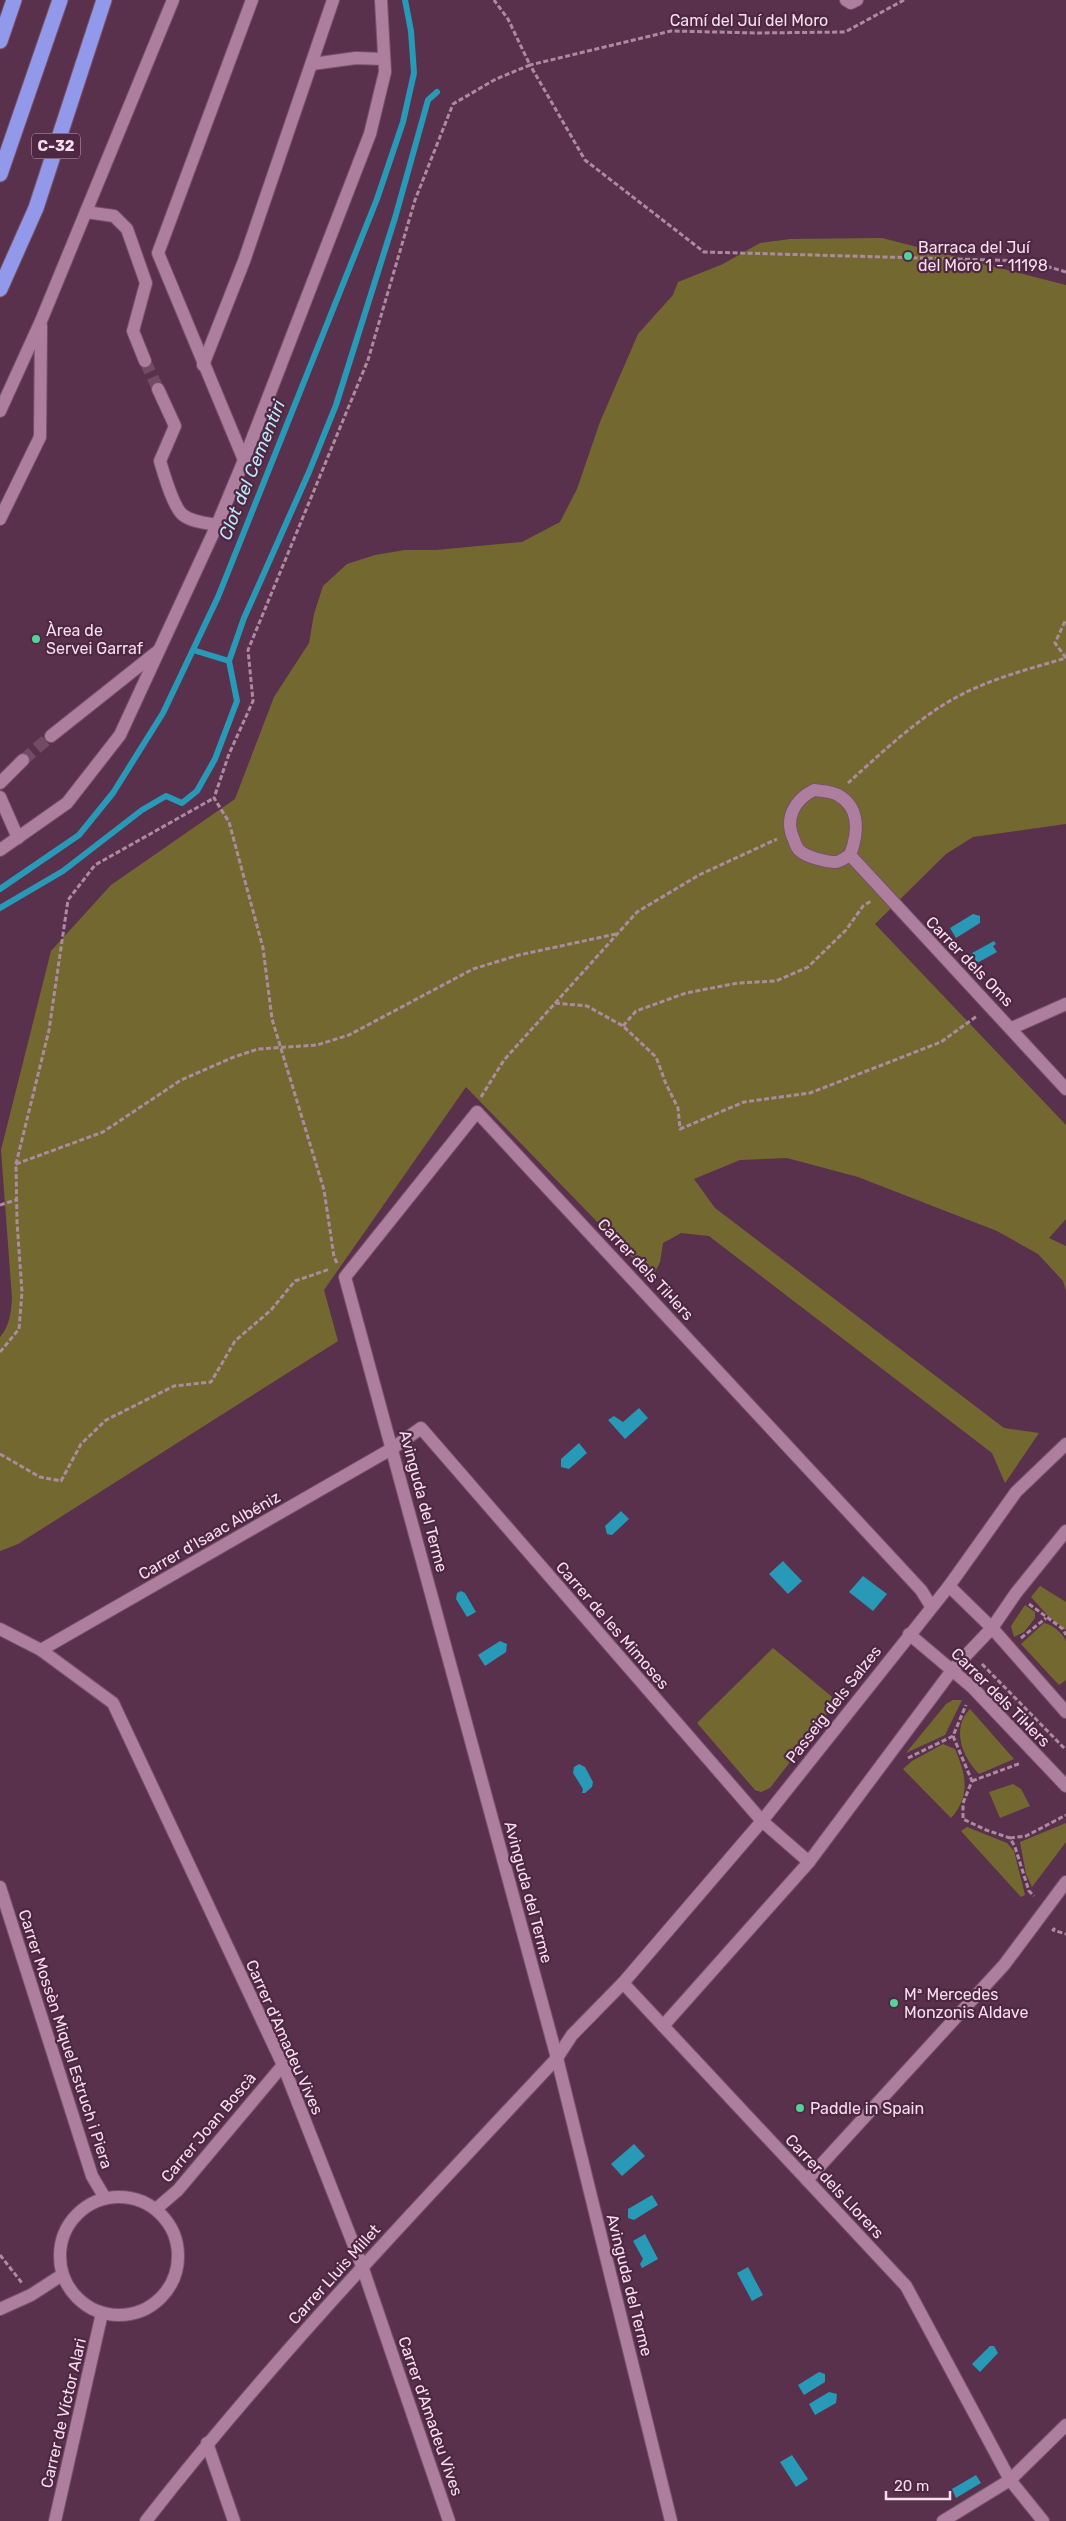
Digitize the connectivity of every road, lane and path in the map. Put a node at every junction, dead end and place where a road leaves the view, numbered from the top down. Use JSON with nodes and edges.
{"nodes":[{"id":1,"x":14,"y":0,"type":"edge"},
{"id":2,"x":60,"y":0,"type":"edge"},
{"id":3,"x":104,"y":0,"type":"edge"},
{"id":4,"x":174,"y":0,"type":"edge"},
{"id":5,"x":252,"y":0,"type":"edge"},
{"id":6,"x":332,"y":0,"type":"edge"},
{"id":7,"x":381,"y":0,"type":"edge"},
{"id":8,"x":494,"y":0,"type":"edge"},
{"id":9,"x":846,"y":0,"type":"edge"},
{"id":10,"x":857,"y":0,"type":"edge"},
{"id":11,"x":904,"y":0,"type":"edge"},
{"id":12,"x":0,"y":41,"type":"edge"},
{"id":13,"x":384,"y":59,"type":"junction"},
{"id":14,"x":312,"y":64,"type":"junction"},
{"id":15,"x":530,"y":65,"type":"junction"},
{"id":16,"x":0,"y":174,"type":"edge"},
{"id":17,"x":86,"y":212,"type":"junction"},
{"id":18,"x":1066,"y":272,"type":"edge"},
{"id":19,"x":0,"y":289,"type":"edge"},
{"id":20,"x":41,"y":321,"type":"junction"},
{"id":21,"x":145,"y":361,"type":"tunnel mouth"},
{"id":22,"x":203,"y":364,"type":"junction"},
{"id":23,"x":158,"y":389,"type":"tunnel mouth"},
{"id":24,"x":0,"y":411,"type":"edge"},
{"id":25,"x":244,"y":460,"type":"junction"},
{"id":26,"x":0,"y":519,"type":"edge"},
{"id":27,"x":217,"y":525,"type":"junction"},
{"id":28,"x":1066,"y":619,"type":"edge"},
{"id":29,"x":161,"y":649,"type":"junction"},
{"id":30,"x":1066,"y":658,"type":"edge"},
{"id":31,"x":50,"y":736,"type":"tunnel mouth"},
{"id":32,"x":23,"y":760,"type":"tunnel mouth"},
{"id":33,"x":0,"y":783,"type":"edge"},
{"id":34,"x":836,"y":794,"type":"junction"},
{"id":35,"x":0,"y":797,"type":"edge"},
{"id":36,"x":214,"y":798,"type":"junction"},
{"id":37,"x":790,"y":833,"type":"junction"},
{"id":38,"x":18,"y":838,"type":"junction"},
{"id":39,"x":0,"y":850,"type":"edge"},
{"id":40,"x":850,"y":856,"type":"junction"},
{"id":41,"x":883,"y":893,"type":"junction"},
{"id":42,"x":616,"y":934,"type":"junction"},
{"id":43,"x":554,"y":1003,"type":"junction"},
{"id":44,"x":1066,"y":1004,"type":"edge"},
{"id":45,"x":990,"y":1006,"type":"junction"},
{"id":46,"x":623,"y":1026,"type":"junction"},
{"id":47,"x":1012,"y":1028,"type":"junction"},
{"id":48,"x":281,"y":1048,"type":"junction"},
{"id":49,"x":1066,"y":1089,"type":"edge"},
{"id":50,"x":477,"y":1112,"type":"junction"},
{"id":51,"x":16,"y":1164,"type":"junction"},
{"id":52,"x":17,"y":1200,"type":"junction"},
{"id":53,"x":0,"y":1204,"type":"edge"},
{"id":54,"x":342,"y":1271,"type":"junction"},
{"id":55,"x":0,"y":1352,"type":"edge"},
{"id":56,"x":1066,"y":1444,"type":"edge"},
{"id":57,"x":393,"y":1448,"type":"junction"},
{"id":58,"x":0,"y":1454,"type":"edge"},
{"id":59,"x":1066,"y":1531,"type":"edge"},
{"id":60,"x":949,"y":1586,"type":"junction"},
{"id":61,"x":1028,"y":1603,"type":"dead end"},
{"id":62,"x":931,"y":1606,"type":"junction"},
{"id":63,"x":1046,"y":1618,"type":"junction"},
{"id":64,"x":992,"y":1628,"type":"junction"},
{"id":65,"x":0,"y":1629,"type":"edge"},
{"id":66,"x":909,"y":1634,"type":"junction"},
{"id":67,"x":1066,"y":1635,"type":"edge"},
{"id":68,"x":1015,"y":1642,"type":"dead end"},
{"id":69,"x":41,"y":1650,"type":"junction"},
{"id":70,"x":982,"y":1664,"type":"dead end"},
{"id":71,"x":953,"y":1669,"type":"junction"},
{"id":72,"x":968,"y":1701,"type":"dead end"},
{"id":73,"x":1066,"y":1712,"type":"edge"},
{"id":74,"x":953,"y":1736,"type":"junction"},
{"id":75,"x":1066,"y":1750,"type":"edge"},
{"id":76,"x":903,"y":1758,"type":"dead end"},
{"id":77,"x":1024,"y":1762,"type":"dead end"},
{"id":78,"x":972,"y":1781,"type":"junction"},
{"id":79,"x":1066,"y":1786,"type":"edge"},
{"id":80,"x":1066,"y":1815,"type":"edge"},
{"id":81,"x":762,"y":1821,"type":"junction"},
{"id":82,"x":1010,"y":1838,"type":"junction"},
{"id":83,"x":809,"y":1862,"type":"junction"},
{"id":84,"x":1066,"y":1882,"type":"edge"},
{"id":85,"x":0,"y":1887,"type":"edge"},
{"id":86,"x":1034,"y":1896,"type":"dead end"},
{"id":87,"x":1057,"y":1924,"type":"dead end"},
{"id":88,"x":1066,"y":1934,"type":"edge"},
{"id":89,"x":623,"y":1983,"type":"junction"},
{"id":90,"x":663,"y":2026,"type":"junction"},
{"id":91,"x":557,"y":2058,"type":"junction"},
{"id":92,"x":283,"y":2065,"type":"junction"},
{"id":93,"x":807,"y":2180,"type":"junction"},
{"id":94,"x":105,"y":2198,"type":"junction"},
{"id":95,"x":156,"y":2209,"type":"junction"},
{"id":96,"x":0,"y":2254,"type":"edge"},
{"id":97,"x":362,"y":2266,"type":"junction"},
{"id":98,"x":62,"y":2274,"type":"junction"},
{"id":99,"x":31,"y":2295,"type":"junction"},
{"id":100,"x":0,"y":2309,"type":"edge"},
{"id":101,"x":102,"y":2313,"type":"junction"},
{"id":102,"x":1066,"y":2425,"type":"edge"},
{"id":103,"x":207,"y":2442,"type":"junction"},
{"id":104,"x":1010,"y":2480,"type":"junction"},
{"id":105,"x":670,"y":2520,"type":"edge"},
{"id":106,"x":55,"y":2521,"type":"edge"},
{"id":107,"x":146,"y":2521,"type":"edge"},
{"id":108,"x":234,"y":2521,"type":"edge"},
{"id":109,"x":450,"y":2521,"type":"edge"},
{"id":110,"x":943,"y":2521,"type":"edge"},
{"id":111,"x":1043,"y":2521,"type":"edge"}],
"edges":[{"from":1,"to":12,"type":"highway"},
{"from":2,"to":16,"type":"highway","number":"C-32"},
{"from":3,"to":19,"type":"highway","number":"C-32"},
{"from":4,"to":17,"type":"street"},
{"from":5,"to":22,"type":"street"},
{"from":6,"to":14,"type":"street"},
{"from":7,"to":13,"type":"street"},
{"from":8,"to":15,"type":"path"},
{"from":9,"to":10,"type":"street"},
{"from":11,"to":15,"type":"path","name":"Camí del Juí del Moro"},
{"from":13,"to":14,"type":"street"},
{"from":13,"to":25,"type":"street"},
{"from":14,"to":22,"type":"street"},
{"from":15,"to":18,"type":"path"},
{"from":15,"to":36,"type":"path","name":"Camí del Juí del Moro"},
{"from":17,"to":20,"type":"street"},
{"from":17,"to":21,"type":"street"},
{"from":20,"to":24,"type":"street"},
{"from":20,"to":26,"type":"street"},
{"from":22,"to":25,"type":"street"},
{"from":23,"to":27,"type":"street"},
{"from":25,"to":27,"type":"street"},
{"from":27,"to":29,"type":"street"},
{"from":28,"to":30,"type":"path"},
{"from":29,"to":31,"type":"street"},
{"from":29,"to":38,"type":"street"},
{"from":30,"to":34,"type":"path"},
{"from":32,"to":33,"type":"street"},
{"from":34,"to":37,"type":"street"},
{"from":34,"to":40,"type":"street"},
{"from":35,"to":38,"type":"street"},
{"from":36,"to":48,"type":"path"},
{"from":36,"to":51,"type":"path"},
{"from":37,"to":40,"type":"street"},
{"from":37,"to":42,"type":"path"},
{"from":38,"to":39,"type":"street"},
{"from":40,"to":41,"type":"street","name":"Carrer dels Oms"},
{"from":41,"to":45,"type":"street","name":"Carrer dels Oms"},
{"from":41,"to":46,"type":"path"},
{"from":42,"to":43,"type":"path"},
{"from":42,"to":48,"type":"path"},
{"from":43,"to":46,"type":"path"},
{"from":43,"to":50,"type":"path"},
{"from":44,"to":47,"type":"street"},
{"from":45,"to":46,"type":"path"},
{"from":45,"to":47,"type":"street","name":"Carrer dels Oms"},
{"from":47,"to":49,"type":"street","name":"Carrer dels Oms"},
{"from":48,"to":51,"type":"path"},
{"from":48,"to":54,"type":"path"},
{"from":50,"to":54,"type":"street"},
{"from":50,"to":62,"type":"street","name":"Carrer dels Til·lers"},
{"from":51,"to":52,"type":"path"},
{"from":52,"to":53,"type":"path"},
{"from":52,"to":55,"type":"path"},
{"from":54,"to":57,"type":"street","name":"Avinguda del Terme"},
{"from":54,"to":58,"type":"path"},
{"from":56,"to":60,"type":"street","name":"Passeig dels Salzes"},
{"from":57,"to":69,"type":"street","name":"Carrer d'Isaac Albéniz"},
{"from":57,"to":81,"type":"street","name":"Carrer de les Mimoses"},
{"from":57,"to":91,"type":"street","name":"Avinguda del Terme"},
{"from":59,"to":64,"type":"street"},
{"from":60,"to":62,"type":"street","name":"Passeig dels Salzes"},
{"from":60,"to":64,"type":"street"},
{"from":61,"to":63,"type":"path"},
{"from":62,"to":66,"type":"street","name":"Passeig dels Salzes"},
{"from":63,"to":67,"type":"path"},
{"from":63,"to":68,"type":"path"},
{"from":64,"to":71,"type":"street"},
{"from":64,"to":73,"type":"street"},
{"from":65,"to":69,"type":"street","name":"Carrer d'Amadeu Vives"},
{"from":66,"to":71,"type":"street","name":"Carrer dels Til·lers"},
{"from":66,"to":81,"type":"street","name":"Passeig dels Salzes"},
{"from":69,"to":92,"type":"street","name":"Carrer d'Amadeu Vives"},
{"from":70,"to":75,"type":"path","name":"Carrer dels Til·lers"},
{"from":71,"to":79,"type":"street","name":"Carrer dels Til·lers"},
{"from":71,"to":83,"type":"street"},
{"from":72,"to":74,"type":"path"},
{"from":74,"to":76,"type":"path"},
{"from":74,"to":78,"type":"path"},
{"from":77,"to":78,"type":"path"},
{"from":78,"to":82,"type":"path"},
{"from":80,"to":82,"type":"path"},
{"from":81,"to":83,"type":"street","name":"Carrer de les Mimoses"},
{"from":81,"to":89,"type":"street","name":"Passeig dels Salzes"},
{"from":82,"to":86,"type":"path"},
{"from":83,"to":90,"type":"street"},
{"from":84,"to":93,"type":"street"},
{"from":85,"to":94,"type":"street","name":"Carrer Mossèn Miquel Estruch i Piera"},
{"from":87,"to":88,"type":"path"},
{"from":89,"to":90,"type":"street","name":"Carrer dels Llorers"},
{"from":89,"to":91,"type":"street"},
{"from":90,"to":93,"type":"street","name":"Carrer dels Llorers"},
{"from":91,"to":97,"type":"street","name":"Carrer Lluis Millet"},
{"from":91,"to":105,"type":"street","name":"Avinguda del Terme"},
{"from":92,"to":95,"type":"street","name":"Carrer Joan Boscà"},
{"from":92,"to":97,"type":"street","name":"Carrer d'Amadeu Vives"},
{"from":93,"to":104,"type":"street","name":"Carrer dels Llorers"},
{"from":94,"to":95,"type":"street"},
{"from":94,"to":98,"type":"street"},
{"from":95,"to":101,"type":"street"},
{"from":96,"to":99,"type":"path"},
{"from":97,"to":103,"type":"street","name":"Carrer Lluis Millet"},
{"from":97,"to":109,"type":"street","name":"Carrer d'Amadeu Vives"},
{"from":98,"to":99,"type":"street"},
{"from":98,"to":101,"type":"street"},
{"from":99,"to":100,"type":"street"},
{"from":101,"to":106,"type":"street","name":"Carrer de Víctor Alari"},
{"from":102,"to":104,"type":"street"},
{"from":103,"to":107,"type":"street","name":"Carrer Lluis Millet"},
{"from":103,"to":108,"type":"street"},
{"from":104,"to":110,"type":"street"},
{"from":104,"to":111,"type":"street","name":"Carrer dels Llorers"}]}
